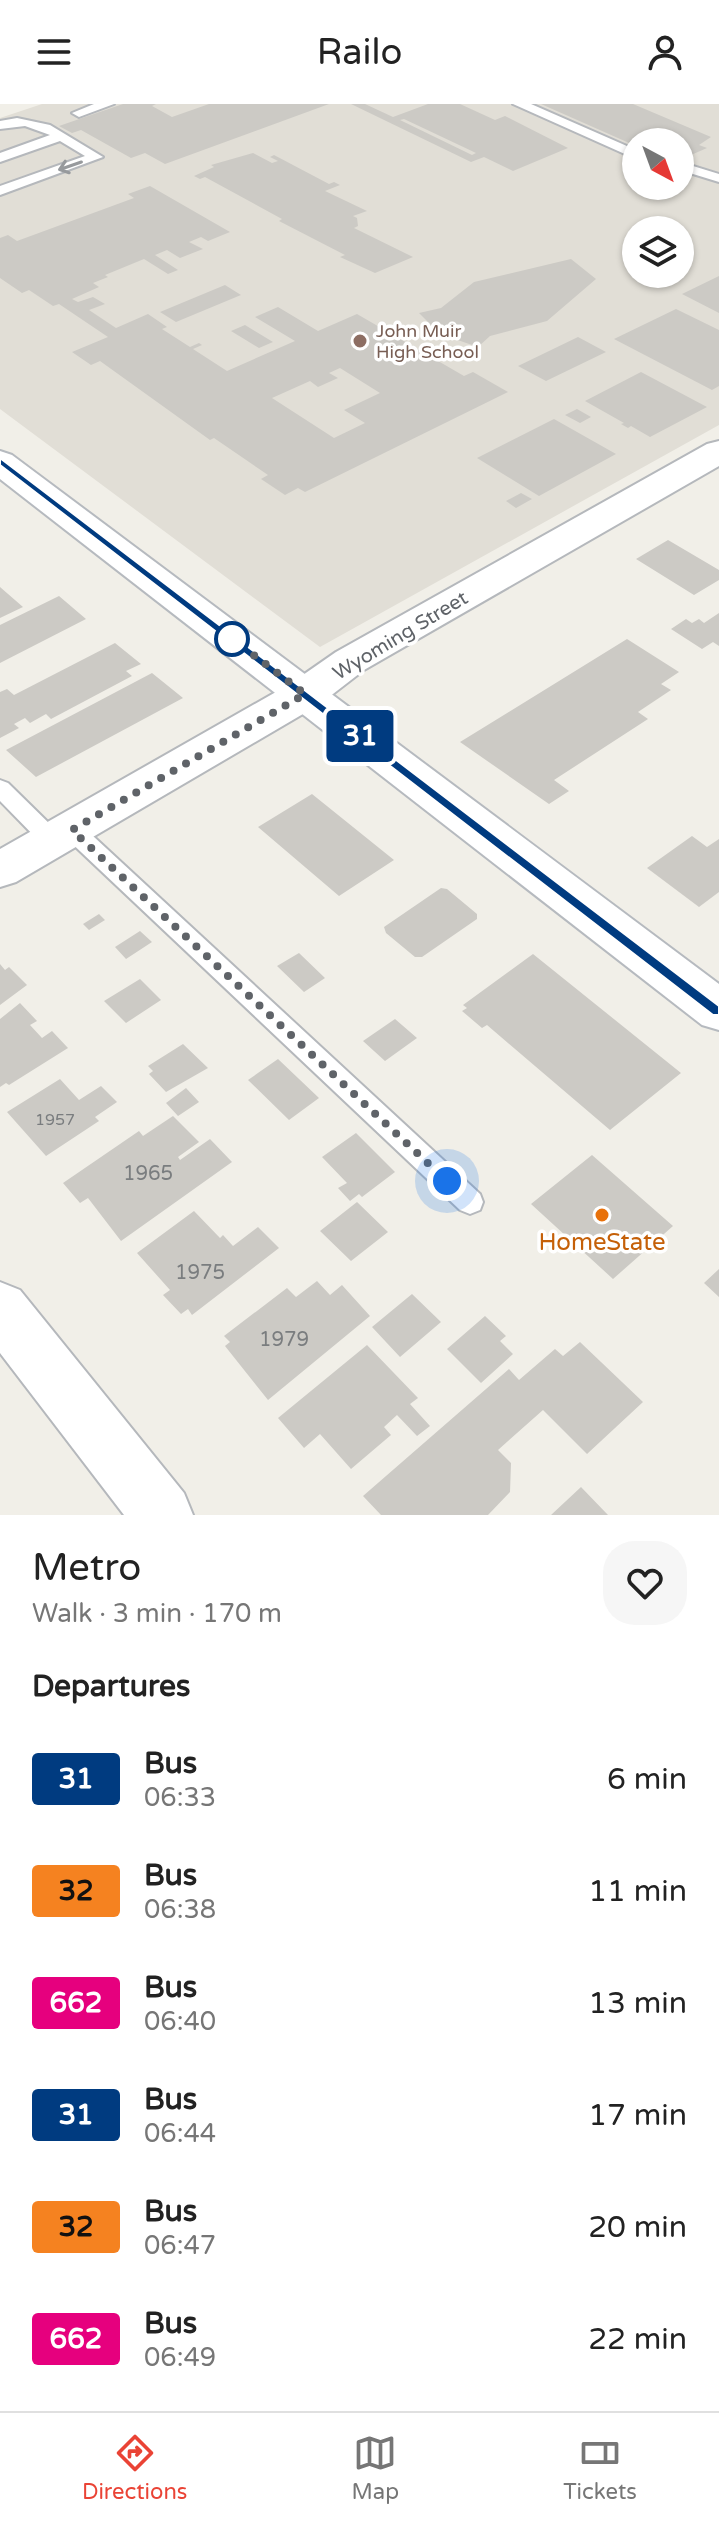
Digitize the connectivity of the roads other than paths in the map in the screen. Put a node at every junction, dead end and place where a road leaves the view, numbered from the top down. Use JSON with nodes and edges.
{"nodes":[{"id":1,"x":107,"y":104,"type":"edge"},
{"id":2,"x":520,"y":104,"type":"edge"},
{"id":3,"x":79,"y":113,"type":"dead end"},
{"id":4,"x":0,"y":125,"type":"edge"},
{"id":5,"x":61,"y":136,"type":"junction"},
{"id":6,"x":622,"y":149,"type":"edge"},
{"id":7,"x":0,"y":158,"type":"edge"},
{"id":8,"x":694,"y":170,"type":"edge"},
{"id":9,"x":719,"y":178,"type":"edge"},
{"id":10,"x":0,"y":191,"type":"edge"},
{"id":11,"x":719,"y":451,"type":"edge"},
{"id":12,"x":0,"y":462,"type":"edge"},
{"id":13,"x":305,"y":694,"type":"junction"},
{"id":14,"x":0,"y":788,"type":"edge"},
{"id":15,"x":62,"y":835,"type":"junction"},
{"id":16,"x":0,"y":870,"type":"edge"},
{"id":17,"x":719,"y":1011,"type":"edge"},
{"id":18,"x":470,"y":1202,"type":"dead end"},
{"id":19,"x":0,"y":1308,"type":"edge"},
{"id":20,"x":162,"y":1515,"type":"edge"}],
"edges":[{"from":1,"to":3,"type":"lane"},
{"from":2,"to":6,"type":"lane"},
{"from":4,"to":5,"type":"lane"},
{"from":5,"to":7,"type":"lane"},
{"from":5,"to":10,"type":"lane","one_way":true},
{"from":8,"to":9,"type":"lane"},
{"from":11,"to":13,"type":"street","name":"Wyoming Street"},
{"from":12,"to":13,"type":"street"},
{"from":13,"to":15,"type":"street","name":"Wyoming Street"},
{"from":13,"to":17,"type":"street"},
{"from":14,"to":15,"type":"lane"},
{"from":15,"to":16,"type":"street","name":"Wyoming Street"},
{"from":15,"to":18,"type":"lane"},
{"from":19,"to":20,"type":"street"}]}
